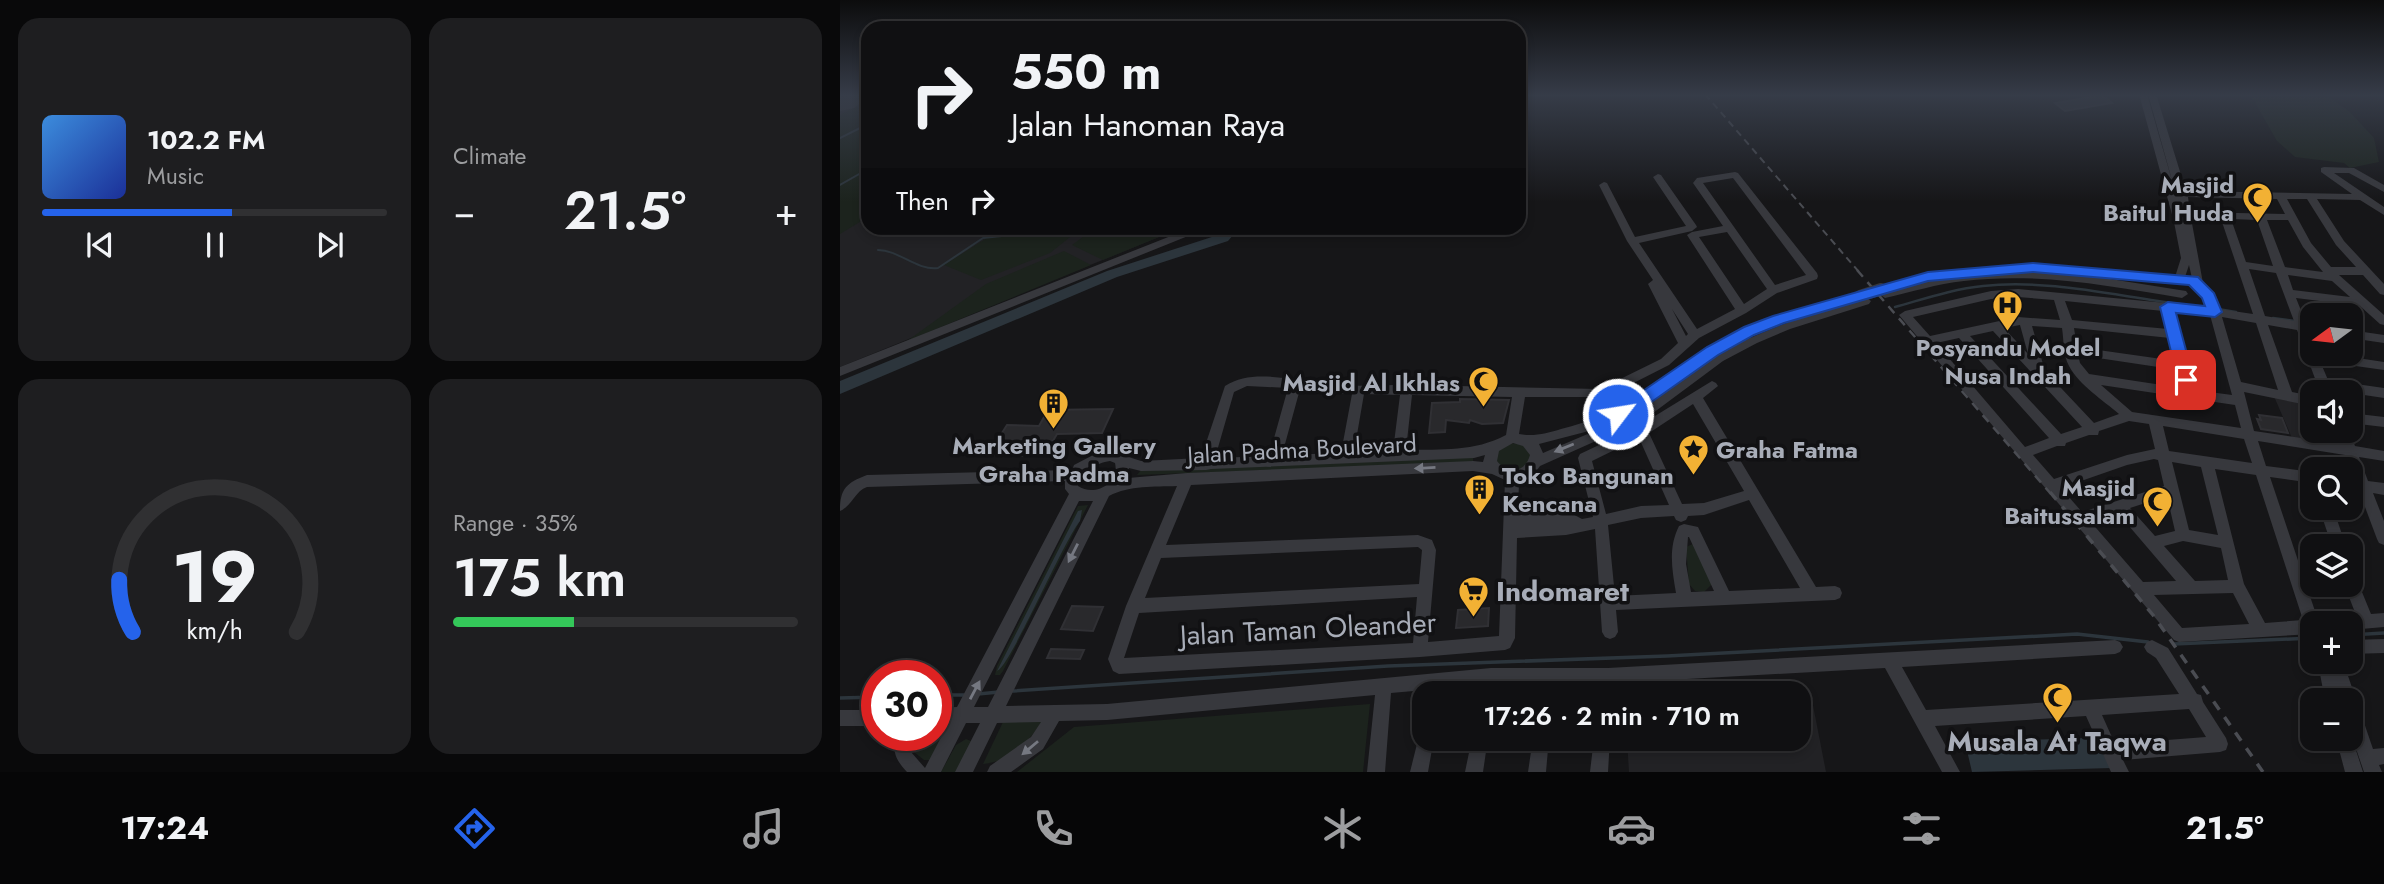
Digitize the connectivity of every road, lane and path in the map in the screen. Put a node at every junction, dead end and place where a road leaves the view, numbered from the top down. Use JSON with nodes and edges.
{"nodes":[{"id":1,"x":2155,"y":130,"type":"edge"},
{"id":2,"x":2161,"y":130,"type":"edge"},
{"id":3,"x":1727,"y":164,"type":"dead end"},
{"id":4,"x":1735,"y":175,"type":"junction"},
{"id":5,"x":1658,"y":177,"type":"dead end"},
{"id":6,"x":1604,"y":185,"type":"dead end"},
{"id":7,"x":2384,"y":188,"type":"edge"},
{"id":8,"x":2176,"y":194,"type":"junction"},
{"id":9,"x":2280,"y":196,"type":"junction"},
{"id":10,"x":2311,"y":197,"type":"junction"},
{"id":11,"x":2362,"y":197,"type":"junction"},
{"id":12,"x":2384,"y":212,"type":"edge"},
{"id":13,"x":2182,"y":215,"type":"junction"},
{"id":14,"x":2225,"y":215,"type":"junction"},
{"id":15,"x":2260,"y":215,"type":"junction"},
{"id":16,"x":2291,"y":217,"type":"junction"},
{"id":17,"x":1728,"y":228,"type":"junction"},
{"id":18,"x":1693,"y":231,"type":"junction"},
{"id":19,"x":1182,"y":235,"type":"edge"},
{"id":20,"x":1632,"y":241,"type":"junction"},
{"id":21,"x":2242,"y":265,"type":"junction"},
{"id":22,"x":2280,"y":270,"type":"junction"},
{"id":23,"x":2364,"y":271,"type":"junction"},
{"id":24,"x":1654,"y":273,"type":"junction"},
{"id":25,"x":2331,"y":274,"type":"junction"},
{"id":26,"x":2176,"y":279,"type":"junction"},
{"id":27,"x":2129,"y":281,"type":"junction"},
{"id":28,"x":1773,"y":290,"type":"junction"},
{"id":29,"x":2384,"y":291,"type":"edge"},
{"id":30,"x":2290,"y":293,"type":"junction"},
{"id":31,"x":2182,"y":294,"type":"junction"},
{"id":32,"x":2058,"y":296,"type":"junction"},
{"id":33,"x":1862,"y":298,"type":"junction"},
{"id":34,"x":2207,"y":300,"type":"junction"},
{"id":35,"x":2361,"y":302,"type":"junction"},
{"id":36,"x":2168,"y":307,"type":"junction"},
{"id":37,"x":1742,"y":310,"type":"junction"},
{"id":38,"x":2300,"y":315,"type":"edge"},
{"id":39,"x":2258,"y":316,"type":"junction"},
{"id":40,"x":2025,"y":321,"type":"junction"},
{"id":41,"x":2384,"y":321,"type":"edge"},
{"id":42,"x":2300,"y":322,"type":"edge"},
{"id":43,"x":2067,"y":324,"type":"junction"},
{"id":44,"x":1994,"y":325,"type":"junction"},
{"id":45,"x":2363,"y":328,"type":"edge"},
{"id":46,"x":2384,"y":330,"type":"edge"},
{"id":47,"x":1961,"y":333,"type":"junction"},
{"id":48,"x":2174,"y":334,"type":"junction"},
{"id":49,"x":1695,"y":335,"type":"junction"},
{"id":50,"x":2363,"y":336,"type":"edge"},
{"id":51,"x":2384,"y":339,"type":"edge"},
{"id":52,"x":1928,"y":341,"type":"junction"},
{"id":53,"x":1684,"y":343,"type":"junction"},
{"id":54,"x":2070,"y":350,"type":"junction"},
{"id":55,"x":2363,"y":363,"type":"edge"},
{"id":56,"x":2183,"y":366,"type":"junction"},
{"id":57,"x":2384,"y":366,"type":"edge"},
{"id":58,"x":840,"y":372,"type":"edge"},
{"id":59,"x":2039,"y":373,"type":"junction"},
{"id":60,"x":2085,"y":378,"type":"junction"},
{"id":61,"x":1296,"y":382,"type":"junction"},
{"id":62,"x":1712,"y":386,"type":"dead end"},
{"id":63,"x":2235,"y":386,"type":"junction"},
{"id":64,"x":1407,"y":388,"type":"junction"},
{"id":65,"x":1359,"y":389,"type":"junction"},
{"id":66,"x":2363,"y":391,"type":"edge"},
{"id":67,"x":1520,"y":393,"type":"junction"},
{"id":68,"x":2384,"y":393,"type":"edge"},
{"id":69,"x":2190,"y":394,"type":"junction"},
{"id":70,"x":2287,"y":397,"type":"junction"},
{"id":71,"x":1696,"y":398,"type":"junction"},
{"id":72,"x":2300,"y":399,"type":"edge"},
{"id":73,"x":2240,"y":401,"type":"junction"},
{"id":74,"x":2129,"y":416,"type":"junction"},
{"id":75,"x":2363,"y":420,"type":"edge"},
{"id":76,"x":2155,"y":421,"type":"junction"},
{"id":77,"x":2384,"y":422,"type":"edge"},
{"id":78,"x":1642,"y":431,"type":"junction"},
{"id":79,"x":2093,"y":431,"type":"junction"},
{"id":80,"x":2249,"y":434,"type":"junction"},
{"id":81,"x":1512,"y":438,"type":"junction"},
{"id":82,"x":1527,"y":441,"type":"junction"},
{"id":83,"x":2060,"y":442,"type":"junction"},
{"id":84,"x":2348,"y":443,"type":"edge"},
{"id":85,"x":1493,"y":448,"type":"junction"},
{"id":86,"x":2351,"y":451,"type":"junction"},
{"id":87,"x":2025,"y":452,"type":"junction"},
{"id":88,"x":2164,"y":455,"type":"junction"},
{"id":89,"x":2384,"y":456,"type":"edge"},
{"id":90,"x":1398,"y":457,"type":"junction"},
{"id":91,"x":2352,"y":457,"type":"edge"},
{"id":92,"x":1346,"y":459,"type":"junction"},
{"id":93,"x":1536,"y":461,"type":"junction"},
{"id":94,"x":1121,"y":462,"type":"junction"},
{"id":95,"x":1275,"y":462,"type":"junction"},
{"id":96,"x":2207,"y":462,"type":"junction"},
{"id":97,"x":1206,"y":465,"type":"junction"},
{"id":98,"x":1493,"y":469,"type":"junction"},
{"id":99,"x":2261,"y":471,"type":"junction"},
{"id":100,"x":1074,"y":475,"type":"junction"},
{"id":101,"x":2300,"y":476,"type":"edge"},
{"id":102,"x":1512,"y":477,"type":"junction"},
{"id":103,"x":1187,"y":479,"type":"junction"},
{"id":104,"x":2052,"y":485,"type":"junction"},
{"id":105,"x":2363,"y":486,"type":"edge"},
{"id":106,"x":2171,"y":489,"type":"junction"},
{"id":107,"x":2384,"y":489,"type":"edge"},
{"id":108,"x":1109,"y":490,"type":"junction"},
{"id":109,"x":845,"y":492,"type":"edge"},
{"id":110,"x":2363,"y":493,"type":"edge"},
{"id":111,"x":1076,"y":494,"type":"junction"},
{"id":112,"x":1754,"y":494,"type":"junction"},
{"id":113,"x":840,"y":505,"type":"edge"},
{"id":114,"x":2120,"y":506,"type":"junction"},
{"id":115,"x":1680,"y":512,"type":"junction"},
{"id":116,"x":2080,"y":519,"type":"junction"},
{"id":117,"x":1601,"y":521,"type":"junction"},
{"id":118,"x":2381,"y":523,"type":"edge"},
{"id":119,"x":1513,"y":526,"type":"junction"},
{"id":120,"x":1686,"y":529,"type":"junction"},
{"id":121,"x":2183,"y":535,"type":"junction"},
{"id":122,"x":2384,"y":539,"type":"edge"},
{"id":123,"x":2152,"y":542,"type":"junction"},
{"id":124,"x":2226,"y":543,"type":"junction"},
{"id":125,"x":1156,"y":552,"type":"junction"},
{"id":126,"x":2190,"y":586,"type":"junction"},
{"id":127,"x":2238,"y":586,"type":"junction"},
{"id":128,"x":2140,"y":589,"type":"junction"},
{"id":129,"x":1426,"y":590,"type":"junction"},
{"id":130,"x":1812,"y":593,"type":"junction"},
{"id":131,"x":1835,"y":593,"type":"dead end"},
{"id":132,"x":1724,"y":596,"type":"junction"},
{"id":133,"x":2357,"y":597,"type":"edge"},
{"id":134,"x":1685,"y":600,"type":"junction"},
{"id":135,"x":1608,"y":603,"type":"junction"},
{"id":136,"x":1134,"y":606,"type":"junction"},
{"id":137,"x":2307,"y":611,"type":"edge"},
{"id":138,"x":2384,"y":620,"type":"edge"},
{"id":139,"x":2363,"y":621,"type":"edge"},
{"id":140,"x":2366,"y":621,"type":"junction"},
{"id":141,"x":2300,"y":626,"type":"edge"},
{"id":142,"x":2260,"y":628,"type":"junction"},
{"id":143,"x":1610,"y":632,"type":"dead end"},
{"id":144,"x":1499,"y":645,"type":"joint"},
{"id":145,"x":2384,"y":646,"type":"edge"},
{"id":146,"x":2115,"y":647,"type":"dead end"},
{"id":147,"x":2152,"y":647,"type":"dead end"},
{"id":148,"x":2363,"y":647,"type":"edge"},
{"id":149,"x":1420,"y":650,"type":"junction"},
{"id":150,"x":1890,"y":662,"type":"junction"},
{"id":151,"x":1119,"y":666,"type":"joint"},
{"id":152,"x":988,"y":667,"type":"joint"},
{"id":153,"x":1491,"y":676,"type":"junction"},
{"id":154,"x":1608,"y":676,"type":"junction"},
{"id":155,"x":1466,"y":681,"type":"edge"},
{"id":156,"x":1490,"y":681,"type":"edge"},
{"id":157,"x":1523,"y":681,"type":"edge"},
{"id":158,"x":1575,"y":681,"type":"edge"},
{"id":159,"x":1608,"y":681,"type":"edge"},
{"id":160,"x":1384,"y":685,"type":"junction"},
{"id":161,"x":1412,"y":686,"type":"edge"},
{"id":162,"x":2195,"y":701,"type":"junction"},
{"id":163,"x":2090,"y":708,"type":"junction"},
{"id":164,"x":963,"y":713,"type":"junction"},
{"id":165,"x":952,"y":714,"type":"edge"},
{"id":166,"x":992,"y":714,"type":"junction"},
{"id":167,"x":1054,"y":715,"type":"junction"},
{"id":168,"x":840,"y":718,"type":"edge"},
{"id":169,"x":861,"y":718,"type":"edge"},
{"id":170,"x":1921,"y":719,"type":"junction"},
{"id":171,"x":2363,"y":736,"type":"edge"},
{"id":172,"x":903,"y":751,"type":"edge"},
{"id":173,"x":1423,"y":751,"type":"edge"},
{"id":174,"x":1478,"y":751,"type":"edge"},
{"id":175,"x":1539,"y":751,"type":"edge"},
{"id":176,"x":1601,"y":751,"type":"edge"},
{"id":177,"x":2348,"y":751,"type":"edge"},
{"id":178,"x":2110,"y":753,"type":"junction"},
{"id":179,"x":2375,"y":762,"type":"edge"},
{"id":180,"x":918,"y":772,"type":"edge"},
{"id":181,"x":933,"y":772,"type":"edge"},
{"id":182,"x":964,"y":772,"type":"edge"},
{"id":183,"x":996,"y":772,"type":"edge"},
{"id":184,"x":1376,"y":772,"type":"edge"},
{"id":185,"x":1419,"y":772,"type":"edge"},
{"id":186,"x":1474,"y":772,"type":"edge"},
{"id":187,"x":1537,"y":772,"type":"edge"},
{"id":188,"x":1599,"y":772,"type":"edge"},
{"id":189,"x":1951,"y":772,"type":"edge"},
{"id":190,"x":2119,"y":772,"type":"edge"},
{"id":191,"x":2354,"y":772,"type":"edge"}],
"edges":[{"from":1,"to":8,"type":"street"},
{"from":2,"to":8,"type":"street"},
{"from":3,"to":4,"type":"street"},
{"from":4,"to":17,"type":"street"},
{"from":4,"to":28,"type":"street"},
{"from":5,"to":18,"type":"street"},
{"from":6,"to":20,"type":"street"},
{"from":7,"to":11,"type":"street"},
{"from":8,"to":9,"type":"street"},
{"from":8,"to":13,"type":"street"},
{"from":9,"to":10,"type":"street"},
{"from":9,"to":16,"type":"street"},
{"from":10,"to":11,"type":"street"},
{"from":10,"to":23,"type":"street"},
{"from":11,"to":12,"type":"street"},
{"from":13,"to":14,"type":"street"},
{"from":13,"to":26,"type":"street"},
{"from":13,"to":34,"type":"street"},
{"from":14,"to":15,"type":"street"},
{"from":14,"to":21,"type":"street"},
{"from":15,"to":16,"type":"street"},
{"from":15,"to":22,"type":"street"},
{"from":16,"to":25,"type":"street"},
{"from":17,"to":18,"type":"street"},
{"from":17,"to":28,"type":"street"},
{"from":18,"to":20,"type":"street"},
{"from":18,"to":37,"type":"street"},
{"from":19,"to":58,"type":"street"},
{"from":20,"to":24,"type":"street"},
{"from":21,"to":22,"type":"street"},
{"from":21,"to":39,"type":"street"},
{"from":22,"to":25,"type":"street"},
{"from":22,"to":30,"type":"street"},
{"from":23,"to":25,"type":"street"},
{"from":23,"to":29,"type":"street"},
{"from":24,"to":49,"type":"street"},
{"from":24,"to":53,"type":"street"},
{"from":25,"to":35,"type":"street"},
{"from":26,"to":27,"type":"street"},
{"from":26,"to":31,"type":"street"},
{"from":26,"to":34,"type":"street"},
{"from":27,"to":31,"type":"street"},
{"from":27,"to":33,"type":"street"},
{"from":28,"to":37,"type":"street"},
{"from":30,"to":35,"type":"street"},
{"from":30,"to":38,"type":"street"},
{"from":31,"to":34,"type":"street"},
{"from":32,"to":36,"type":"street"},
{"from":32,"to":43,"type":"street"},
{"from":32,"to":52,"type":"street"},
{"from":33,"to":82,"type":"street"},
{"from":33,"to":93,"type":"street","one_way":true},
{"from":34,"to":36,"type":"street"},
{"from":34,"to":39,"type":"street"},
{"from":34,"to":63,"type":"street"},
{"from":35,"to":41,"type":"street"},
{"from":36,"to":48,"type":"street"},
{"from":37,"to":49,"type":"street"},
{"from":39,"to":42,"type":"street"},
{"from":39,"to":70,"type":"street"},
{"from":40,"to":43,"type":"street"},
{"from":40,"to":44,"type":"street"},
{"from":40,"to":59,"type":"street"},
{"from":43,"to":48,"type":"street"},
{"from":43,"to":54,"type":"street"},
{"from":44,"to":47,"type":"street"},
{"from":44,"to":59,"type":"street"},
{"from":45,"to":46,"type":"street"},
{"from":47,"to":52,"type":"street"},
{"from":47,"to":83,"type":"street"},
{"from":48,"to":56,"type":"street"},
{"from":49,"to":53,"type":"street"},
{"from":50,"to":51,"type":"street"},
{"from":52,"to":87,"type":"street"},
{"from":53,"to":67,"type":"street"},
{"from":54,"to":56,"type":"street"},
{"from":54,"to":60,"type":"street"},
{"from":55,"to":57,"type":"street"},
{"from":56,"to":69,"type":"street"},
{"from":59,"to":79,"type":"street"},
{"from":60,"to":69,"type":"street"},
{"from":60,"to":74,"type":"street"},
{"from":61,"to":65,"type":"street"},
{"from":61,"to":95,"type":"street"},
{"from":61,"to":97,"type":"street"},
{"from":62,"to":71,"type":"street"},
{"from":63,"to":70,"type":"street"},
{"from":63,"to":73,"type":"street"},
{"from":64,"to":65,"type":"street"},
{"from":64,"to":67,"type":"street"},
{"from":64,"to":90,"type":"street"},
{"from":65,"to":92,"type":"street"},
{"from":66,"to":68,"type":"street"},
{"from":67,"to":81,"type":"street"},
{"from":69,"to":73,"type":"street"},
{"from":70,"to":72,"type":"street"},
{"from":71,"to":78,"type":"street"},
{"from":71,"to":112,"type":"street"},
{"from":73,"to":80,"type":"street"},
{"from":74,"to":76,"type":"street"},
{"from":74,"to":79,"type":"street"},
{"from":75,"to":77,"type":"street"},
{"from":76,"to":80,"type":"street"},
{"from":76,"to":88,"type":"street"},
{"from":78,"to":115,"type":"street"},
{"from":78,"to":117,"type":"street"},
{"from":79,"to":83,"type":"street"},
{"from":80,"to":86,"type":"street"},
{"from":80,"to":99,"type":"street"},
{"from":81,"to":82,"type":"street"},
{"from":81,"to":85,"type":"street"},
{"from":82,"to":93,"type":"street"},
{"from":83,"to":87,"type":"street"},
{"from":84,"to":86,"type":"street"},
{"from":85,"to":90,"type":"street","name":"Jalan Padma Boulevard"},
{"from":85,"to":98,"type":"street"},
{"from":86,"to":89,"type":"street"},
{"from":86,"to":91,"type":"street"},
{"from":87,"to":104,"type":"street"},
{"from":88,"to":96,"type":"street"},
{"from":88,"to":104,"type":"street"},
{"from":88,"to":106,"type":"street"},
{"from":90,"to":92,"type":"street","name":"Jalan Padma Boulevard"},
{"from":92,"to":95,"type":"street","name":"Jalan Padma Boulevard"},
{"from":93,"to":102,"type":"street"},
{"from":94,"to":97,"type":"street","name":"Jalan Padma Boulevard"},
{"from":94,"to":100,"type":"street"},
{"from":94,"to":108,"type":"street"},
{"from":95,"to":97,"type":"street","name":"Jalan Padma Boulevard"},
{"from":96,"to":99,"type":"street"},
{"from":96,"to":124,"type":"street"},
{"from":98,"to":102,"type":"street"},
{"from":98,"to":103,"type":"street","name":"Jalan Padma Boulevard","one_way":true},
{"from":99,"to":101,"type":"street"},
{"from":99,"to":137,"type":"street"},
{"from":100,"to":109,"type":"street"},
{"from":100,"to":111,"type":"street"},
{"from":102,"to":119,"type":"street"},
{"from":103,"to":108,"type":"street","name":"Jalan Padma Boulevard"},
{"from":103,"to":125,"type":"street"},
{"from":104,"to":116,"type":"street"},
{"from":105,"to":107,"type":"street"},
{"from":106,"to":114,"type":"street"},
{"from":106,"to":121,"type":"street"},
{"from":108,"to":111,"type":"street"},
{"from":108,"to":166,"type":"street","one_way":true},
{"from":109,"to":113,"type":"street"},
{"from":110,"to":118,"type":"street"},
{"from":111,"to":152,"type":"street"},
{"from":112,"to":115,"type":"street"},
{"from":112,"to":130,"type":"street"},
{"from":114,"to":116,"type":"street"},
{"from":114,"to":123,"type":"street"},
{"from":115,"to":117,"type":"street"},
{"from":115,"to":120,"type":"street"},
{"from":116,"to":128,"type":"street"},
{"from":117,"to":119,"type":"street"},
{"from":117,"to":135,"type":"street"},
{"from":118,"to":122,"type":"street"},
{"from":119,"to":144,"type":"street"},
{"from":120,"to":132,"type":"street"},
{"from":120,"to":134,"type":"street"},
{"from":121,"to":123,"type":"street"},
{"from":121,"to":124,"type":"street"},
{"from":123,"to":126,"type":"street"},
{"from":124,"to":127,"type":"street"},
{"from":125,"to":129,"type":"street"},
{"from":125,"to":136,"type":"street"},
{"from":126,"to":127,"type":"street"},
{"from":126,"to":128,"type":"street"},
{"from":127,"to":142,"type":"street"},
{"from":128,"to":142,"type":"street"},
{"from":129,"to":136,"type":"street"},
{"from":129,"to":149,"type":"street"},
{"from":130,"to":131,"type":"street"},
{"from":130,"to":132,"type":"street"},
{"from":132,"to":134,"type":"street"},
{"from":133,"to":140,"type":"street"},
{"from":134,"to":135,"type":"street"},
{"from":135,"to":143,"type":"street"},
{"from":136,"to":151,"type":"street"},
{"from":138,"to":140,"type":"street"},
{"from":139,"to":140,"type":"street"},
{"from":141,"to":142,"type":"street"},
{"from":144,"to":149,"type":"street","name":"Jalan Taman Oleander"},
{"from":145,"to":148,"type":"street"},
{"from":146,"to":150,"type":"street"},
{"from":147,"to":162,"type":"street"},
{"from":149,"to":151,"type":"street","name":"Jalan Taman Oleander"},
{"from":150,"to":154,"type":"street"},
{"from":150,"to":170,"type":"street"},
{"from":164,"to":152,"type":"street","one_way":true},
{"from":153,"to":155,"type":"street"},
{"from":153,"to":156,"type":"street"},
{"from":153,"to":157,"type":"street"},
{"from":154,"to":158,"type":"street"},
{"from":154,"to":159,"type":"street"},
{"from":160,"to":161,"type":"street"},
{"from":160,"to":167,"type":"street"},
{"from":160,"to":184,"type":"street"},
{"from":162,"to":163,"type":"street"},
{"from":162,"to":178,"type":"street"},
{"from":163,"to":170,"type":"street"},
{"from":163,"to":178,"type":"street"},
{"from":164,"to":165,"type":"street"},
{"from":164,"to":166,"type":"street"},
{"from":164,"to":181,"type":"street"},
{"from":166,"to":167,"type":"street"},
{"from":166,"to":182,"type":"street"},
{"from":167,"to":183,"type":"street","one_way":true},
{"from":168,"to":169,"type":"street"},
{"from":170,"to":189,"type":"street"},
{"from":171,"to":179,"type":"street"},
{"from":172,"to":180,"type":"street"},
{"from":173,"to":185,"type":"street"},
{"from":174,"to":186,"type":"street"},
{"from":175,"to":187,"type":"street"},
{"from":176,"to":188,"type":"street"},
{"from":177,"to":191,"type":"street"},
{"from":178,"to":190,"type":"street"}]}
